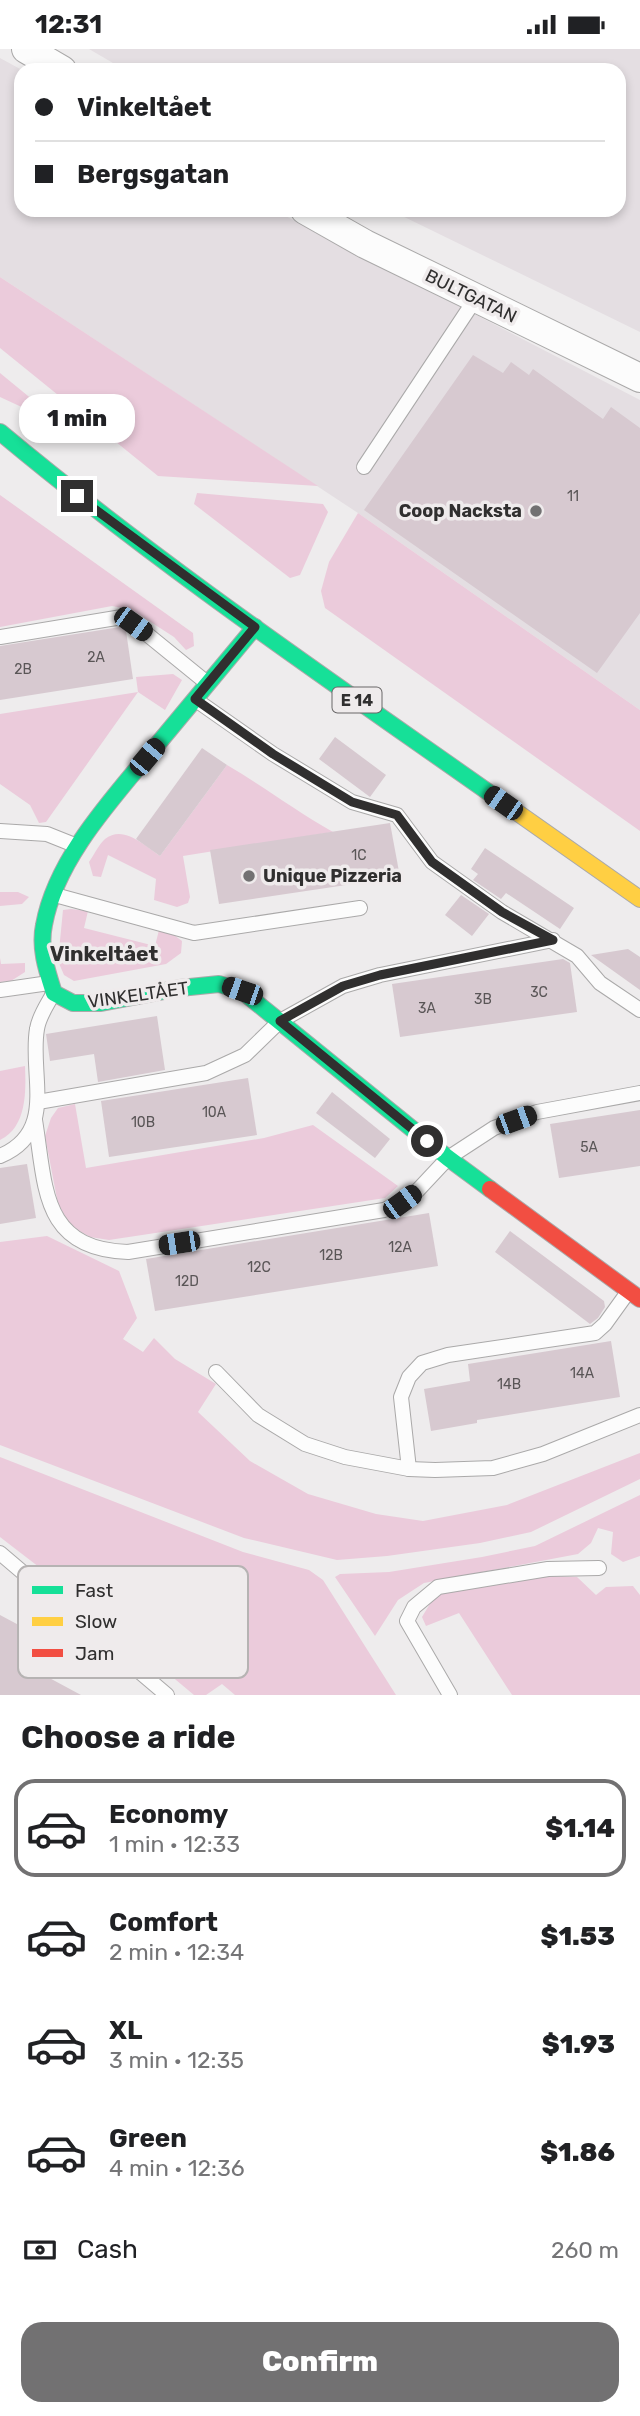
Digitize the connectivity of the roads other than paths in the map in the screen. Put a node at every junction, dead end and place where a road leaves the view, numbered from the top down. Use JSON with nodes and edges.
{"nodes":[{"id":1,"x":26,"y":49,"type":"edge"},
{"id":2,"x":50,"y":63,"type":"edge"},
{"id":3,"x":317,"y":217,"type":"edge"},
{"id":4,"x":476,"y":298,"type":"junction"},
{"id":5,"x":640,"y":378,"type":"edge"},
{"id":6,"x":0,"y":432,"type":"edge"},
{"id":7,"x":0,"y":446,"type":"edge"},
{"id":8,"x":364,"y":467,"type":"dead end"},
{"id":9,"x":77,"y":496,"type":"junction"},
{"id":10,"x":255,"y":627,"type":"junction"},
{"id":11,"x":0,"y":637,"type":"edge"},
{"id":12,"x":208,"y":684,"type":"junction"},
{"id":13,"x":195,"y":699,"type":"junction"},
{"id":14,"x":0,"y":831,"type":"edge"},
{"id":15,"x":78,"y":847,"type":"junction"},
{"id":16,"x":53,"y":895,"type":"junction"},
{"id":17,"x":640,"y":899,"type":"edge"},
{"id":18,"x":360,"y":908,"type":"dead end"},
{"id":19,"x":553,"y":940,"type":"junction"},
{"id":20,"x":52,"y":988,"type":"junction"},
{"id":21,"x":0,"y":990,"type":"edge"},
{"id":22,"x":640,"y":1010,"type":"edge"},
{"id":23,"x":280,"y":1021,"type":"junction"},
{"id":24,"x":640,"y":1093,"type":"edge"},
{"id":25,"x":38,"y":1102,"type":"junction"},
{"id":26,"x":35,"y":1120,"type":"junction"},
{"id":27,"x":0,"y":1156,"type":"edge"},
{"id":28,"x":448,"y":1158,"type":"junction"},
{"id":29,"x":636,"y":1293,"type":"edge"},
{"id":30,"x":216,"y":1372,"type":"dead end"},
{"id":31,"x":640,"y":1415,"type":"edge"},
{"id":32,"x":409,"y":1469,"type":"junction"},
{"id":33,"x":0,"y":1553,"type":"edge"},
{"id":34,"x":599,"y":1567,"type":"dead end"},
{"id":35,"x":18,"y":1568,"type":"edge"},
{"id":36,"x":147,"y":1678,"type":"edge"},
{"id":37,"x":167,"y":1695,"type":"edge"},
{"id":38,"x":450,"y":1695,"type":"edge"}],
"edges":[{"from":1,"to":2,"type":"street"},
{"from":3,"to":4,"type":"street","name":"BULTGATAN"},
{"from":4,"to":5,"type":"street","name":"BULTGATAN"},
{"from":4,"to":8,"type":"lane"},
{"from":6,"to":9,"type":"main road","number":"E 14"},
{"from":7,"to":9,"type":"main road","number":"E 14"},
{"from":9,"to":10,"type":"main road","number":"E 14"},
{"from":10,"to":12,"type":"main road"},
{"from":10,"to":17,"type":"main road","number":"E 14"},
{"from":11,"to":12,"type":"lane"},
{"from":12,"to":13,"type":"main road"},
{"from":13,"to":15,"type":"main road"},
{"from":13,"to":19,"type":"lane"},
{"from":14,"to":15,"type":"lane"},
{"from":15,"to":16,"type":"main road"},
{"from":16,"to":18,"type":"lane"},
{"from":16,"to":20,"type":"main road"},
{"from":19,"to":22,"type":"lane"},
{"from":19,"to":23,"type":"lane"},
{"from":20,"to":21,"type":"lane"},
{"from":20,"to":23,"type":"main road","name":"VINKELTÅET"},
{"from":20,"to":25,"type":"lane"},
{"from":23,"to":25,"type":"lane"},
{"from":23,"to":28,"type":"main road","name":"VINKELTÅET"},
{"from":24,"to":28,"type":"lane"},
{"from":25,"to":26,"type":"lane"},
{"from":26,"to":27,"type":"lane"},
{"from":26,"to":28,"type":"lane"},
{"from":28,"to":29,"type":"main road","name":"VINKELTÅET"},
{"from":29,"to":32,"type":"lane"},
{"from":30,"to":32,"type":"lane"},
{"from":31,"to":32,"type":"lane"},
{"from":33,"to":35,"type":"lane"},
{"from":34,"to":38,"type":"lane"},
{"from":36,"to":37,"type":"lane"}]}
